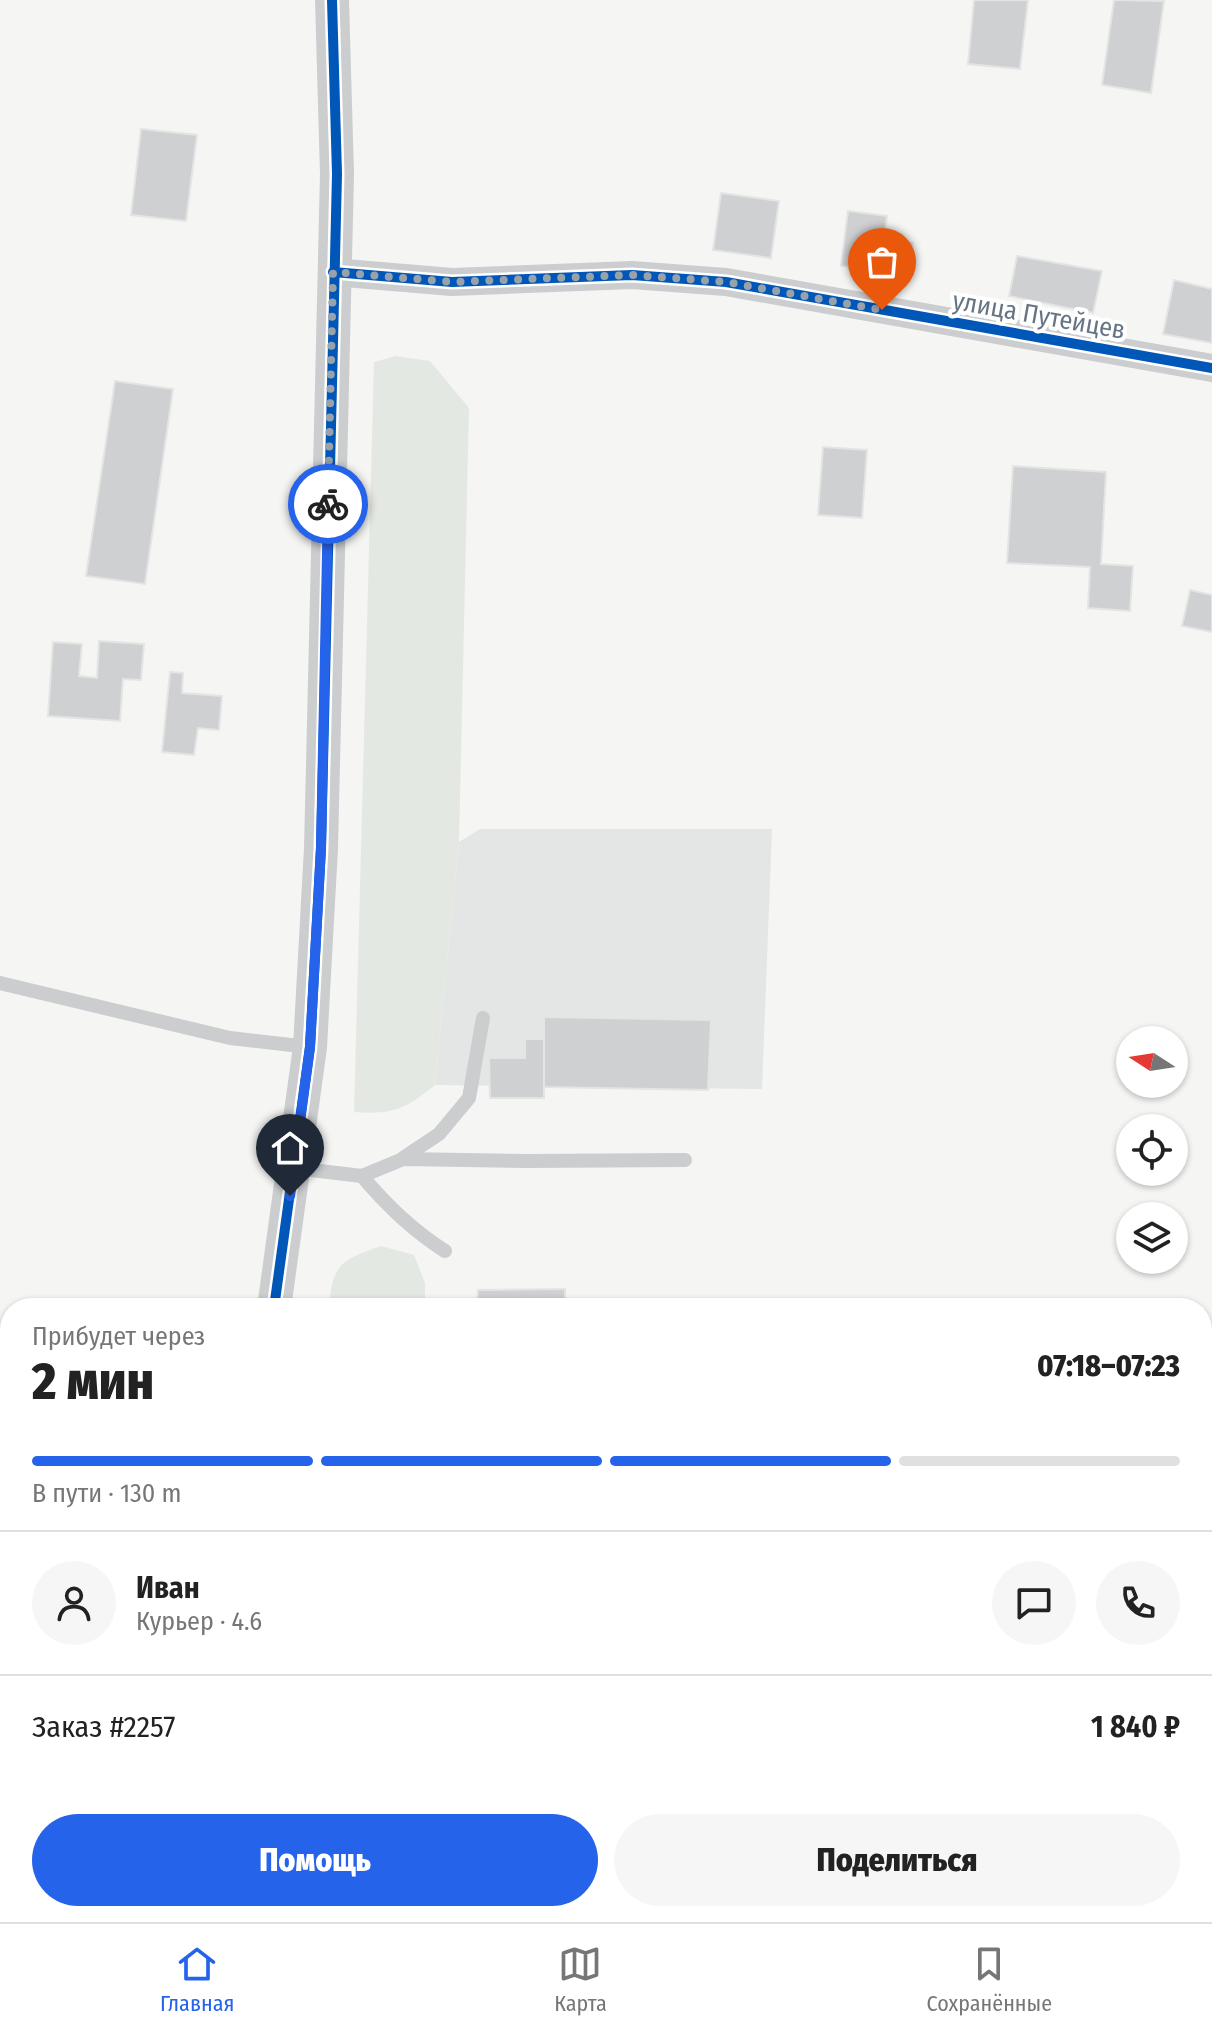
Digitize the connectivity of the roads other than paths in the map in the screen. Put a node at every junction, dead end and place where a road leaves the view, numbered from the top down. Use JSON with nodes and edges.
{"nodes":[{"id":1,"x":332,"y":0,"type":"edge"},
{"id":2,"x":333,"y":272,"type":"junction"},
{"id":3,"x":1212,"y":368,"type":"edge"},
{"id":4,"x":0,"y":983,"type":"edge"},
{"id":5,"x":483,"y":1018,"type":"dead end"},
{"id":6,"x":310,"y":1047,"type":"junction"},
{"id":7,"x":403,"y":1159,"type":"junction"},
{"id":8,"x":685,"y":1160,"type":"dead end"},
{"id":9,"x":294,"y":1168,"type":"junction"},
{"id":10,"x":362,"y":1176,"type":"junction"},
{"id":11,"x":445,"y":1251,"type":"dead end"},
{"id":12,"x":275,"y":1298,"type":"edge"}],
"edges":[{"from":1,"to":2,"type":"street"},
{"from":2,"to":3,"type":"street","name":"улица Путейцев"},
{"from":2,"to":6,"type":"street"},
{"from":4,"to":6,"type":"lane"},
{"from":5,"to":7,"type":"lane"},
{"from":6,"to":9,"type":"street"},
{"from":7,"to":8,"type":"lane"},
{"from":7,"to":10,"type":"lane"},
{"from":9,"to":10,"type":"lane"},
{"from":9,"to":12,"type":"street"},
{"from":10,"to":11,"type":"lane"}]}
